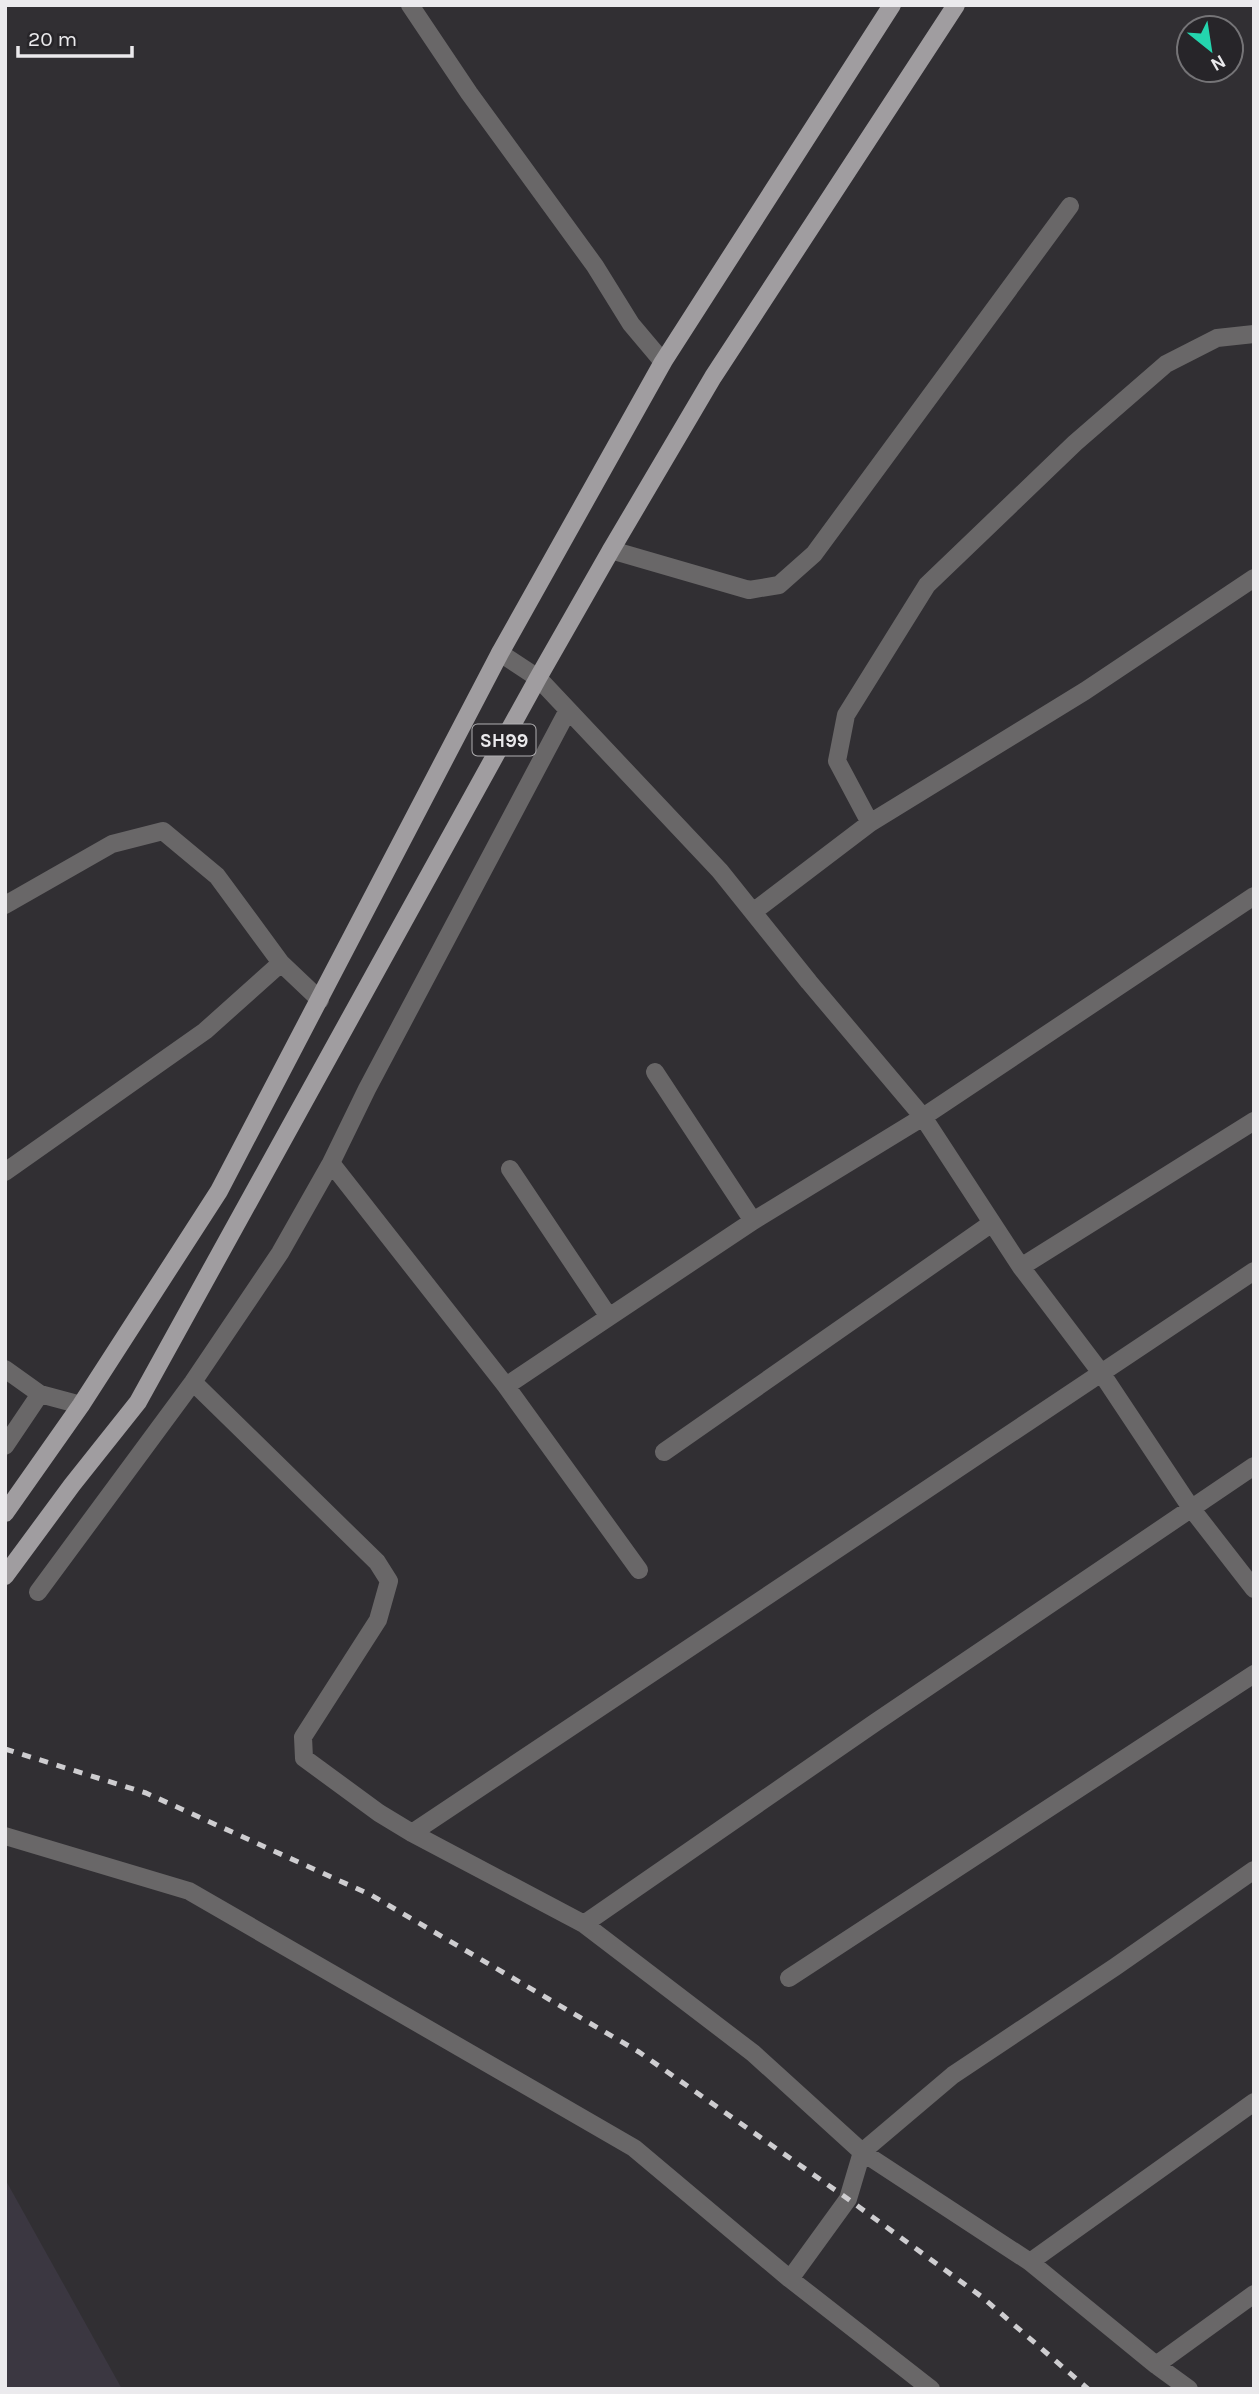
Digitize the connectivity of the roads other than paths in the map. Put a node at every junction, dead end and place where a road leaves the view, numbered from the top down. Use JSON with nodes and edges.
{"nodes":[{"id":1,"x":410,"y":5,"type":"edge"},
{"id":2,"x":892,"y":5,"type":"edge"},
{"id":3,"x":956,"y":5,"type":"edge"},
{"id":4,"x":1070,"y":206,"type":"dead end"},
{"id":5,"x":1254,"y":334,"type":"edge"},
{"id":6,"x":663,"y":362,"type":"junction"},
{"id":7,"x":611,"y":550,"type":"junction"},
{"id":8,"x":1254,"y":578,"type":"edge"},
{"id":9,"x":500,"y":653,"type":"junction"},
{"id":10,"x":538,"y":678,"type":"junction"},
{"id":11,"x":568,"y":710,"type":"junction"},
{"id":12,"x":870,"y":823,"type":"junction"},
{"id":13,"x":1254,"y":896,"type":"edge"},
{"id":14,"x":5,"y":905,"type":"edge"},
{"id":15,"x":753,"y":912,"type":"junction"},
{"id":16,"x":281,"y":963,"type":"junction"},
{"id":17,"x":320,"y":1000,"type":"junction"},
{"id":18,"x":655,"y":1072,"type":"dead end"},
{"id":19,"x":923,"y":1117,"type":"junction"},
{"id":20,"x":1254,"y":1121,"type":"edge"},
{"id":21,"x":331,"y":1163,"type":"junction"},
{"id":22,"x":510,"y":1169,"type":"dead end"},
{"id":23,"x":5,"y":1172,"type":"edge"},
{"id":24,"x":753,"y":1221,"type":"junction"},
{"id":25,"x":992,"y":1223,"type":"junction"},
{"id":26,"x":1021,"y":1267,"type":"junction"},
{"id":27,"x":1254,"y":1271,"type":"edge"},
{"id":28,"x":609,"y":1317,"type":"junction"},
{"id":29,"x":5,"y":1369,"type":"edge"},
{"id":30,"x":1102,"y":1374,"type":"junction"},
{"id":31,"x":193,"y":1382,"type":"junction"},
{"id":32,"x":506,"y":1386,"type":"junction"},
{"id":33,"x":40,"y":1394,"type":"junction"},
{"id":34,"x":81,"y":1405,"type":"junction"},
{"id":35,"x":5,"y":1446,"type":"edge"},
{"id":36,"x":664,"y":1452,"type":"dead end"},
{"id":37,"x":1254,"y":1466,"type":"edge"},
{"id":38,"x":1191,"y":1508,"type":"junction"},
{"id":39,"x":5,"y":1513,"type":"edge"},
{"id":40,"x":639,"y":1570,"type":"dead end"},
{"id":41,"x":5,"y":1576,"type":"edge"},
{"id":42,"x":1254,"y":1589,"type":"edge"},
{"id":43,"x":37,"y":1592,"type":"dead end"},
{"id":44,"x":1254,"y":1674,"type":"edge"},
{"id":45,"x":412,"y":1833,"type":"junction"},
{"id":46,"x":5,"y":1836,"type":"edge"},
{"id":47,"x":1254,"y":1870,"type":"edge"},
{"id":48,"x":584,"y":1924,"type":"junction"},
{"id":49,"x":789,"y":1978,"type":"dead end"},
{"id":50,"x":1254,"y":2102,"type":"edge"},
{"id":51,"x":862,"y":2152,"type":"junction"},
{"id":52,"x":1030,"y":2262,"type":"junction"},
{"id":53,"x":790,"y":2279,"type":"junction"},
{"id":54,"x":1254,"y":2294,"type":"edge"},
{"id":55,"x":1156,"y":2365,"type":"junction"},
{"id":56,"x":931,"y":2389,"type":"edge"},
{"id":57,"x":1189,"y":2389,"type":"edge"}],
"edges":[{"from":1,"to":6,"type":"street"},
{"from":2,"to":6,"type":"main road","number":"SH99"},
{"from":3,"to":7,"type":"main road","number":"SH99"},
{"from":4,"to":7,"type":"street"},
{"from":5,"to":12,"type":"street"},
{"from":6,"to":9,"type":"main road","number":"SH99"},
{"from":7,"to":10,"type":"main road","number":"SH99"},
{"from":8,"to":12,"type":"street"},
{"from":9,"to":10,"type":"street"},
{"from":9,"to":17,"type":"main road","number":"SH99"},
{"from":10,"to":11,"type":"street"},
{"from":10,"to":41,"type":"main road","number":"SH99"},
{"from":11,"to":15,"type":"street"},
{"from":11,"to":21,"type":"street"},
{"from":12,"to":15,"type":"street"},
{"from":13,"to":19,"type":"street"},
{"from":14,"to":16,"type":"street"},
{"from":15,"to":19,"type":"street"},
{"from":16,"to":17,"type":"street"},
{"from":16,"to":23,"type":"street"},
{"from":17,"to":34,"type":"main road","number":"SH99"},
{"from":18,"to":24,"type":"street"},
{"from":19,"to":24,"type":"street"},
{"from":19,"to":25,"type":"street"},
{"from":20,"to":26,"type":"street"},
{"from":21,"to":31,"type":"street"},
{"from":21,"to":32,"type":"street"},
{"from":22,"to":28,"type":"street"},
{"from":24,"to":28,"type":"street"},
{"from":25,"to":26,"type":"street"},
{"from":25,"to":36,"type":"street"},
{"from":26,"to":30,"type":"street"},
{"from":27,"to":30,"type":"street"},
{"from":28,"to":32,"type":"street"},
{"from":29,"to":33,"type":"street"},
{"from":30,"to":38,"type":"street"},
{"from":30,"to":45,"type":"street"},
{"from":31,"to":43,"type":"street"},
{"from":31,"to":45,"type":"street"},
{"from":32,"to":40,"type":"street"},
{"from":33,"to":34,"type":"street"},
{"from":33,"to":35,"type":"street"},
{"from":34,"to":39,"type":"main road","number":"SH99"},
{"from":37,"to":38,"type":"street"},
{"from":38,"to":42,"type":"street"},
{"from":38,"to":48,"type":"street"},
{"from":44,"to":49,"type":"street"},
{"from":45,"to":48,"type":"street"},
{"from":46,"to":53,"type":"street"},
{"from":47,"to":51,"type":"street"},
{"from":48,"to":51,"type":"street"},
{"from":50,"to":52,"type":"street"},
{"from":51,"to":52,"type":"street"},
{"from":51,"to":53,"type":"street"},
{"from":52,"to":55,"type":"street"},
{"from":53,"to":56,"type":"street"},
{"from":54,"to":55,"type":"street"},
{"from":55,"to":57,"type":"street"}]}
